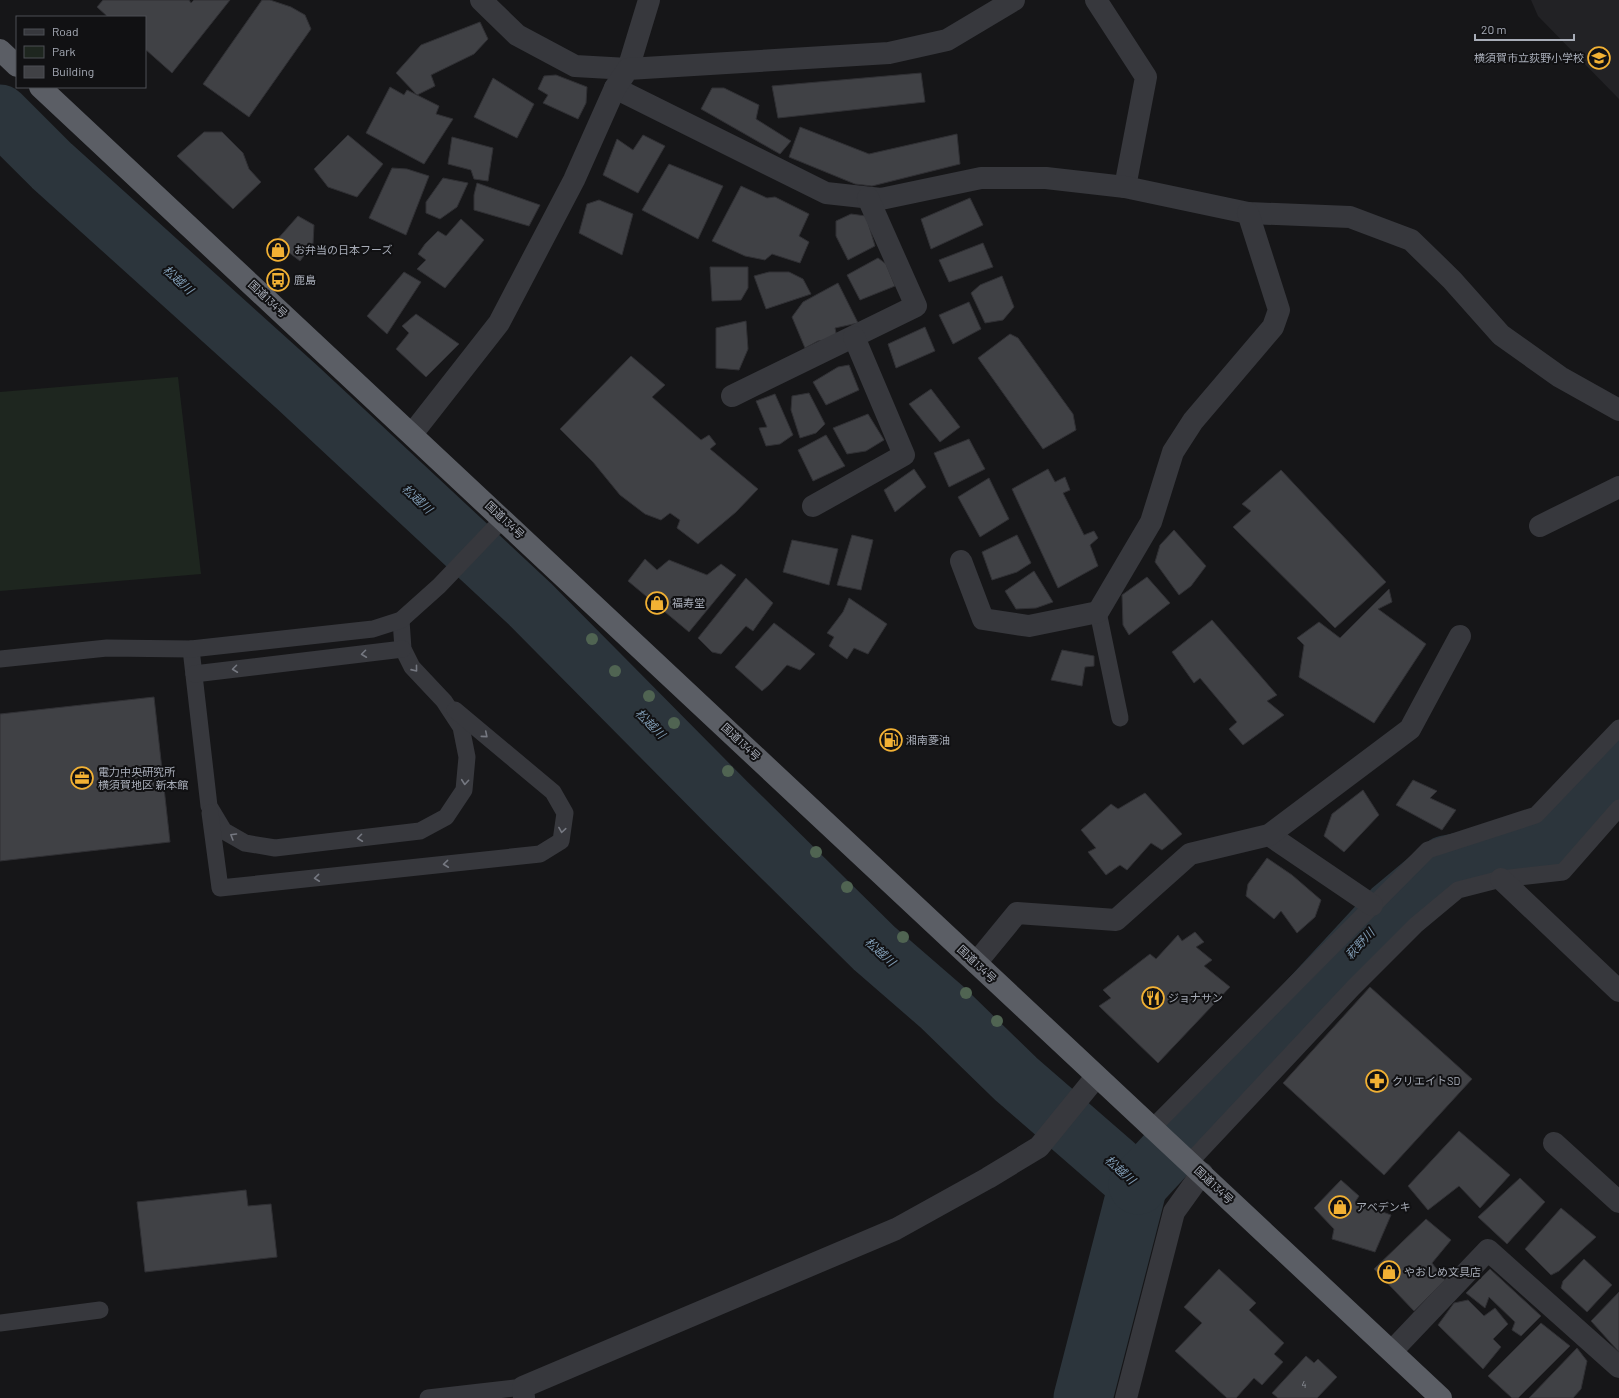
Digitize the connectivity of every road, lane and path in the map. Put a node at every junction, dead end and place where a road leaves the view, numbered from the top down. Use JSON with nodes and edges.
{"nodes":[{"id":1,"x":481,"y":0,"type":"edge"},
{"id":2,"x":650,"y":0,"type":"edge"},
{"id":3,"x":1014,"y":0,"type":"edge"},
{"id":4,"x":1096,"y":0,"type":"edge"},
{"id":5,"x":0,"y":50,"type":"edge"},
{"id":6,"x":16,"y":65,"type":"edge"},
{"id":7,"x":628,"y":69,"type":"junction"},
{"id":8,"x":41,"y":88,"type":"edge"},
{"id":9,"x":616,"y":88,"type":"junction"},
{"id":10,"x":1125,"y":187,"type":"junction"},
{"id":11,"x":868,"y":198,"type":"junction"},
{"id":12,"x":1248,"y":213,"type":"junction"},
{"id":13,"x":854,"y":337,"type":"junction"},
{"id":14,"x":732,"y":396,"type":"dead end"},
{"id":15,"x":1619,"y":410,"type":"edge"},
{"id":16,"x":412,"y":434,"type":"junction"},
{"id":17,"x":1619,"y":487,"type":"edge"},
{"id":18,"x":813,"y":506,"type":"dead end"},
{"id":19,"x":497,"y":526,"type":"junction"},
{"id":20,"x":1540,"y":526,"type":"dead end"},
{"id":21,"x":961,"y":561,"type":"dead end"},
{"id":22,"x":1098,"y":612,"type":"junction"},
{"id":23,"x":401,"y":620,"type":"junction"},
{"id":24,"x":1460,"y":636,"type":"dead end"},
{"id":25,"x":190,"y":649,"type":"junction"},
{"id":26,"x":403,"y":649,"type":"junction"},
{"id":27,"x":0,"y":659,"type":"edge"},
{"id":28,"x":194,"y":674,"type":"junction"},
{"id":29,"x":444,"y":701,"type":"junction"},
{"id":30,"x":1120,"y":718,"type":"dead end"},
{"id":31,"x":1619,"y":728,"type":"edge"},
{"id":32,"x":209,"y":806,"type":"junction"},
{"id":33,"x":1619,"y":808,"type":"edge"},
{"id":34,"x":1270,"y":835,"type":"junction"},
{"id":35,"x":1501,"y":879,"type":"junction"},
{"id":36,"x":1372,"y":905,"type":"junction"},
{"id":37,"x":976,"y":962,"type":"junction"},
{"id":38,"x":1619,"y":990,"type":"edge"},
{"id":39,"x":1096,"y":1077,"type":"junction"},
{"id":40,"x":1155,"y":1130,"type":"junction"},
{"id":41,"x":1554,"y":1143,"type":"dead end"},
{"id":42,"x":1193,"y":1165,"type":"junction"},
{"id":43,"x":1619,"y":1202,"type":"edge"},
{"id":44,"x":100,"y":1310,"type":"dead end"},
{"id":45,"x":0,"y":1323,"type":"edge"},
{"id":46,"x":1392,"y":1351,"type":"junction"},
{"id":47,"x":1619,"y":1367,"type":"edge"},
{"id":48,"x":523,"y":1392,"type":"edge"},
{"id":49,"x":428,"y":1398,"type":"edge"},
{"id":50,"x":1126,"y":1398,"type":"edge"},
{"id":51,"x":1441,"y":1398,"type":"edge"}],
"edges":[{"from":1,"to":7,"type":"street"},
{"from":2,"to":7,"type":"street"},
{"from":3,"to":7,"type":"street"},
{"from":4,"to":10,"type":"street"},
{"from":5,"to":6,"type":"highway"},
{"from":7,"to":9,"type":"street"},
{"from":8,"to":16,"type":"highway","name":"国道134号"},
{"from":9,"to":11,"type":"street"},
{"from":9,"to":16,"type":"street"},
{"from":10,"to":11,"type":"street"},
{"from":10,"to":12,"type":"street"},
{"from":11,"to":13,"type":"street"},
{"from":12,"to":15,"type":"street"},
{"from":12,"to":22,"type":"street"},
{"from":13,"to":14,"type":"street"},
{"from":13,"to":18,"type":"street"},
{"from":16,"to":19,"type":"highway","name":"国道134号"},
{"from":17,"to":20,"type":"street"},
{"from":19,"to":23,"type":"lane"},
{"from":19,"to":37,"type":"highway","name":"国道134号"},
{"from":21,"to":22,"type":"street"},
{"from":22,"to":30,"type":"lane"},
{"from":23,"to":25,"type":"lane"},
{"from":23,"to":26,"type":"lane"},
{"from":24,"to":34,"type":"street"},
{"from":25,"to":27,"type":"lane"},
{"from":25,"to":28,"type":"lane"},
{"from":26,"to":28,"type":"lane","one_way":true},
{"from":26,"to":29,"type":"lane","one_way":true},
{"from":28,"to":32,"type":"lane"},
{"from":29,"to":32,"type":"lane","one_way":true},
{"from":29,"to":32,"type":"lane","one_way":true},
{"from":31,"to":36,"type":"lane"},
{"from":33,"to":35,"type":"lane"},
{"from":34,"to":36,"type":"street"},
{"from":34,"to":37,"type":"street"},
{"from":35,"to":38,"type":"street"},
{"from":35,"to":42,"type":"lane"},
{"from":36,"to":40,"type":"lane"},
{"from":37,"to":39,"type":"highway","name":"国道134号"},
{"from":39,"to":40,"type":"highway","name":"国道134号"},
{"from":39,"to":48,"type":"street"},
{"from":40,"to":42,"type":"highway","name":"国道134号"},
{"from":41,"to":43,"type":"street"},
{"from":42,"to":46,"type":"highway","name":"国道134号"},
{"from":42,"to":50,"type":"street"},
{"from":44,"to":45,"type":"lane"},
{"from":46,"to":47,"type":"street"},
{"from":46,"to":51,"type":"highway","name":"国道134号"},
{"from":48,"to":49,"type":"lane"}]}
